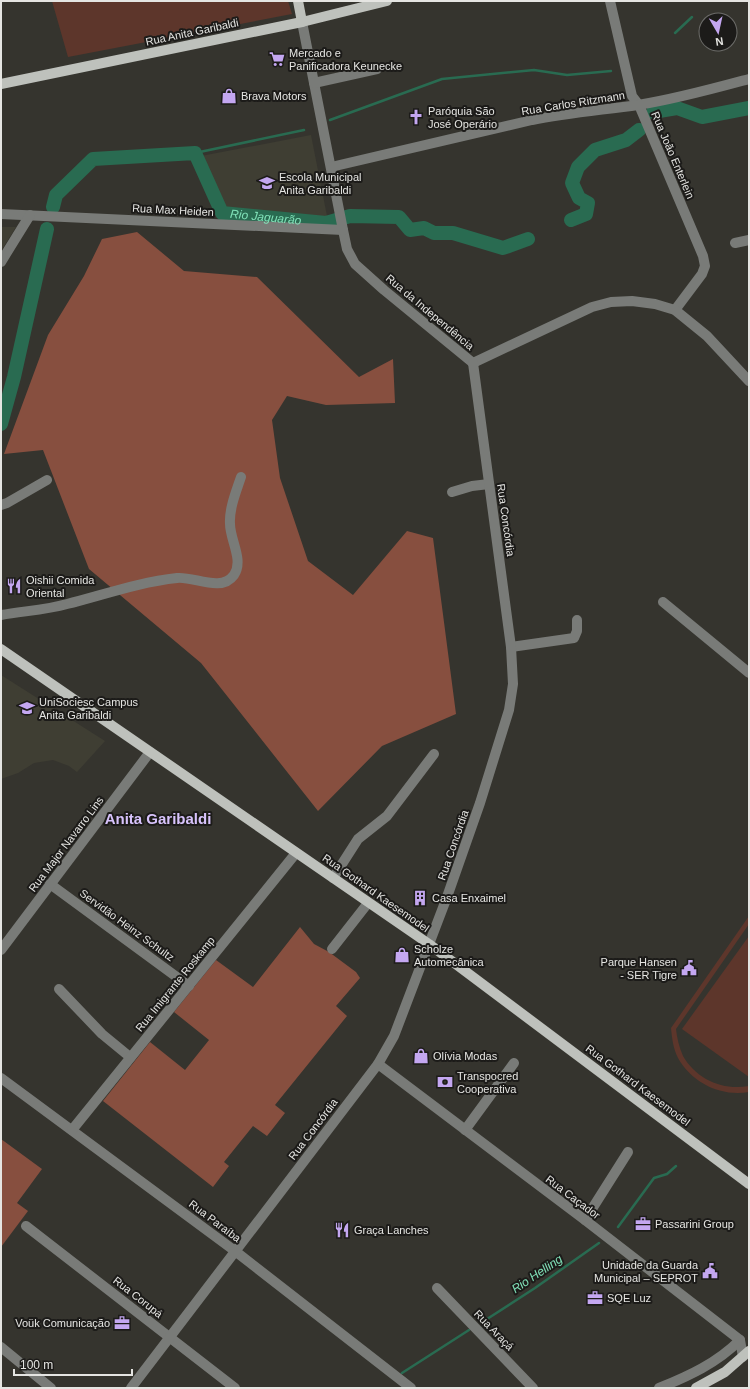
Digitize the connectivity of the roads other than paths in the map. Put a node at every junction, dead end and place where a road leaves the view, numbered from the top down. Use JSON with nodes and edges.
{"nodes":[{"id":1,"x":298,"y":1,"type":"edge"},
{"id":2,"x":387,"y":1,"type":"edge"},
{"id":3,"x":610,"y":1,"type":"edge"},
{"id":4,"x":302,"y":22,"type":"junction"},
{"id":5,"x":377,"y":69,"type":"dead end"},
{"id":6,"x":749,"y":80,"type":"edge"},
{"id":7,"x":314,"y":83,"type":"junction"},
{"id":8,"x":1,"y":84,"type":"edge"},
{"id":9,"x":639,"y":105,"type":"junction"},
{"id":10,"x":332,"y":167,"type":"junction"},
{"id":11,"x":1,"y":214,"type":"edge"},
{"id":12,"x":30,"y":216,"type":"junction"},
{"id":13,"x":342,"y":226,"type":"junction"},
{"id":14,"x":749,"y":240,"type":"edge"},
{"id":15,"x":735,"y":243,"type":"dead end"},
{"id":16,"x":1,"y":262,"type":"edge"},
{"id":17,"x":675,"y":310,"type":"junction"},
{"id":18,"x":473,"y":363,"type":"junction"},
{"id":19,"x":749,"y":381,"type":"edge"},
{"id":20,"x":241,"y":477,"type":"dead end"},
{"id":21,"x":47,"y":480,"type":"dead end"},
{"id":22,"x":489,"y":484,"type":"junction"},
{"id":23,"x":452,"y":492,"type":"dead end"},
{"id":24,"x":1,"y":505,"type":"edge"},
{"id":25,"x":663,"y":602,"type":"dead end"},
{"id":26,"x":1,"y":615,"type":"edge"},
{"id":27,"x":577,"y":620,"type":"dead end"},
{"id":28,"x":511,"y":647,"type":"junction"},
{"id":29,"x":1,"y":649,"type":"edge"},
{"id":30,"x":749,"y":674,"type":"edge"},
{"id":31,"x":150,"y":752,"type":"junction"},
{"id":32,"x":434,"y":754,"type":"dead end"},
{"id":33,"x":296,"y":853,"type":"junction"},
{"id":34,"x":333,"y":878,"type":"junction"},
{"id":35,"x":50,"y":884,"type":"junction"},
{"id":36,"x":368,"y":902,"type":"junction"},
{"id":37,"x":429,"y":944,"type":"junction"},
{"id":38,"x":332,"y":949,"type":"dead end"},
{"id":39,"x":1,"y":950,"type":"edge"},
{"id":40,"x":189,"y":986,"type":"junction"},
{"id":41,"x":59,"y":989,"type":"dead end"},
{"id":42,"x":130,"y":1057,"type":"junction"},
{"id":43,"x":514,"y":1063,"type":"dead end"},
{"id":44,"x":378,"y":1064,"type":"junction"},
{"id":45,"x":1,"y":1078,"type":"edge"},
{"id":46,"x":72,"y":1130,"type":"junction"},
{"id":47,"x":466,"y":1130,"type":"junction"},
{"id":48,"x":628,"y":1152,"type":"dead end"},
{"id":49,"x":749,"y":1184,"type":"edge"},
{"id":50,"x":585,"y":1220,"type":"junction"},
{"id":51,"x":26,"y":1226,"type":"dead end"},
{"id":52,"x":235,"y":1251,"type":"junction"},
{"id":53,"x":437,"y":1288,"type":"dead end"},
{"id":54,"x":169,"y":1337,"type":"junction"},
{"id":55,"x":740,"y":1340,"type":"junction"},
{"id":56,"x":1,"y":1347,"type":"edge"},
{"id":57,"x":746,"y":1354,"type":"edge"},
{"id":58,"x":702,"y":1387,"type":"edge"},
{"id":59,"x":50,"y":1388,"type":"edge"},
{"id":60,"x":131,"y":1388,"type":"edge"},
{"id":61,"x":235,"y":1388,"type":"edge"},
{"id":62,"x":411,"y":1388,"type":"edge"},
{"id":63,"x":533,"y":1388,"type":"edge"},
{"id":64,"x":659,"y":1388,"type":"edge"}],
"edges":[{"from":1,"to":4,"type":"main road"},
{"from":2,"to":4,"type":"main road","name":"Rua Anita Garibaldi"},
{"from":3,"to":9,"type":"street","name":"Rua João Enterlein"},
{"from":4,"to":7,"type":"street","name":"Rua da Independência"},
{"from":4,"to":8,"type":"main road","name":"Rua Anita Garibaldi"},
{"from":5,"to":7,"type":"street"},
{"from":6,"to":9,"type":"street","name":"Rua Carlos Ritzmann"},
{"from":7,"to":10,"type":"street","name":"Rua da Independência"},
{"from":9,"to":10,"type":"street","name":"Rua Carlos Ritzmann"},
{"from":9,"to":17,"type":"street","name":"Rua João Enterlein"},
{"from":10,"to":13,"type":"street","name":"Rua da Independência"},
{"from":11,"to":12,"type":"street","name":"Rua Max Heiden"},
{"from":12,"to":13,"type":"street","name":"Rua Max Heiden"},
{"from":12,"to":16,"type":"street"},
{"from":13,"to":18,"type":"street","name":"Rua da Independência"},
{"from":14,"to":15,"type":"street"},
{"from":17,"to":18,"type":"street","name":"Rua da Independência"},
{"from":17,"to":19,"type":"street","name":"Rua da Independência"},
{"from":18,"to":22,"type":"street","name":"Rua Concórdia"},
{"from":20,"to":26,"type":"street"},
{"from":21,"to":24,"type":"street"},
{"from":22,"to":23,"type":"street"},
{"from":22,"to":28,"type":"street","name":"Rua Concórdia"},
{"from":25,"to":30,"type":"street"},
{"from":27,"to":28,"type":"street"},
{"from":28,"to":37,"type":"street","name":"Rua Concórdia"},
{"from":29,"to":31,"type":"main road","name":"Rua Gothard Kaesemodel"},
{"from":31,"to":33,"type":"main road","name":"Rua Gothard Kaesemodel"},
{"from":31,"to":35,"type":"street","name":"Rua Major Navarro Lins"},
{"from":32,"to":34,"type":"street"},
{"from":33,"to":34,"type":"main road","name":"Rua Gothard Kaesemodel"},
{"from":33,"to":40,"type":"street","name":"Rua Imigrante Roskamp"},
{"from":34,"to":36,"type":"main road","name":"Rua Gothard Kaesemodel"},
{"from":35,"to":39,"type":"street","name":"Rua Major Navarro Lins"},
{"from":35,"to":40,"type":"street","name":"Servidão Heinz Schultz"},
{"from":36,"to":37,"type":"main road","name":"Rua Gothard Kaesemodel"},
{"from":36,"to":38,"type":"street"},
{"from":37,"to":44,"type":"street","name":"Rua Concórdia"},
{"from":37,"to":49,"type":"main road","name":"Rua Gothard Kaesemodel"},
{"from":40,"to":42,"type":"street","name":"Rua Imigrante Roskamp"},
{"from":41,"to":42,"type":"street"},
{"from":42,"to":46,"type":"street","name":"Rua Imigrante Roskamp"},
{"from":43,"to":47,"type":"street"},
{"from":44,"to":47,"type":"street","name":"Rua Caçador"},
{"from":44,"to":52,"type":"street","name":"Rua Concórdia"},
{"from":45,"to":46,"type":"street","name":"Rua Paraíba"},
{"from":46,"to":52,"type":"street","name":"Rua Paraíba"},
{"from":47,"to":50,"type":"street","name":"Rua Caçador"},
{"from":48,"to":50,"type":"street"},
{"from":50,"to":55,"type":"street","name":"Rua Caçador"},
{"from":51,"to":54,"type":"street","name":"Rua Corupá"},
{"from":52,"to":54,"type":"street","name":"Rua Concórdia"},
{"from":52,"to":62,"type":"street","name":"Rua Paraíba"},
{"from":53,"to":63,"type":"street","name":"Rua Araçá"},
{"from":54,"to":60,"type":"street","name":"Rua Concórdia"},
{"from":54,"to":61,"type":"street","name":"Rua Corupá"},
{"from":55,"to":57,"type":"street"},
{"from":55,"to":64,"type":"street"},
{"from":56,"to":59,"type":"street"},
{"from":57,"to":58,"type":"main road"}]}
